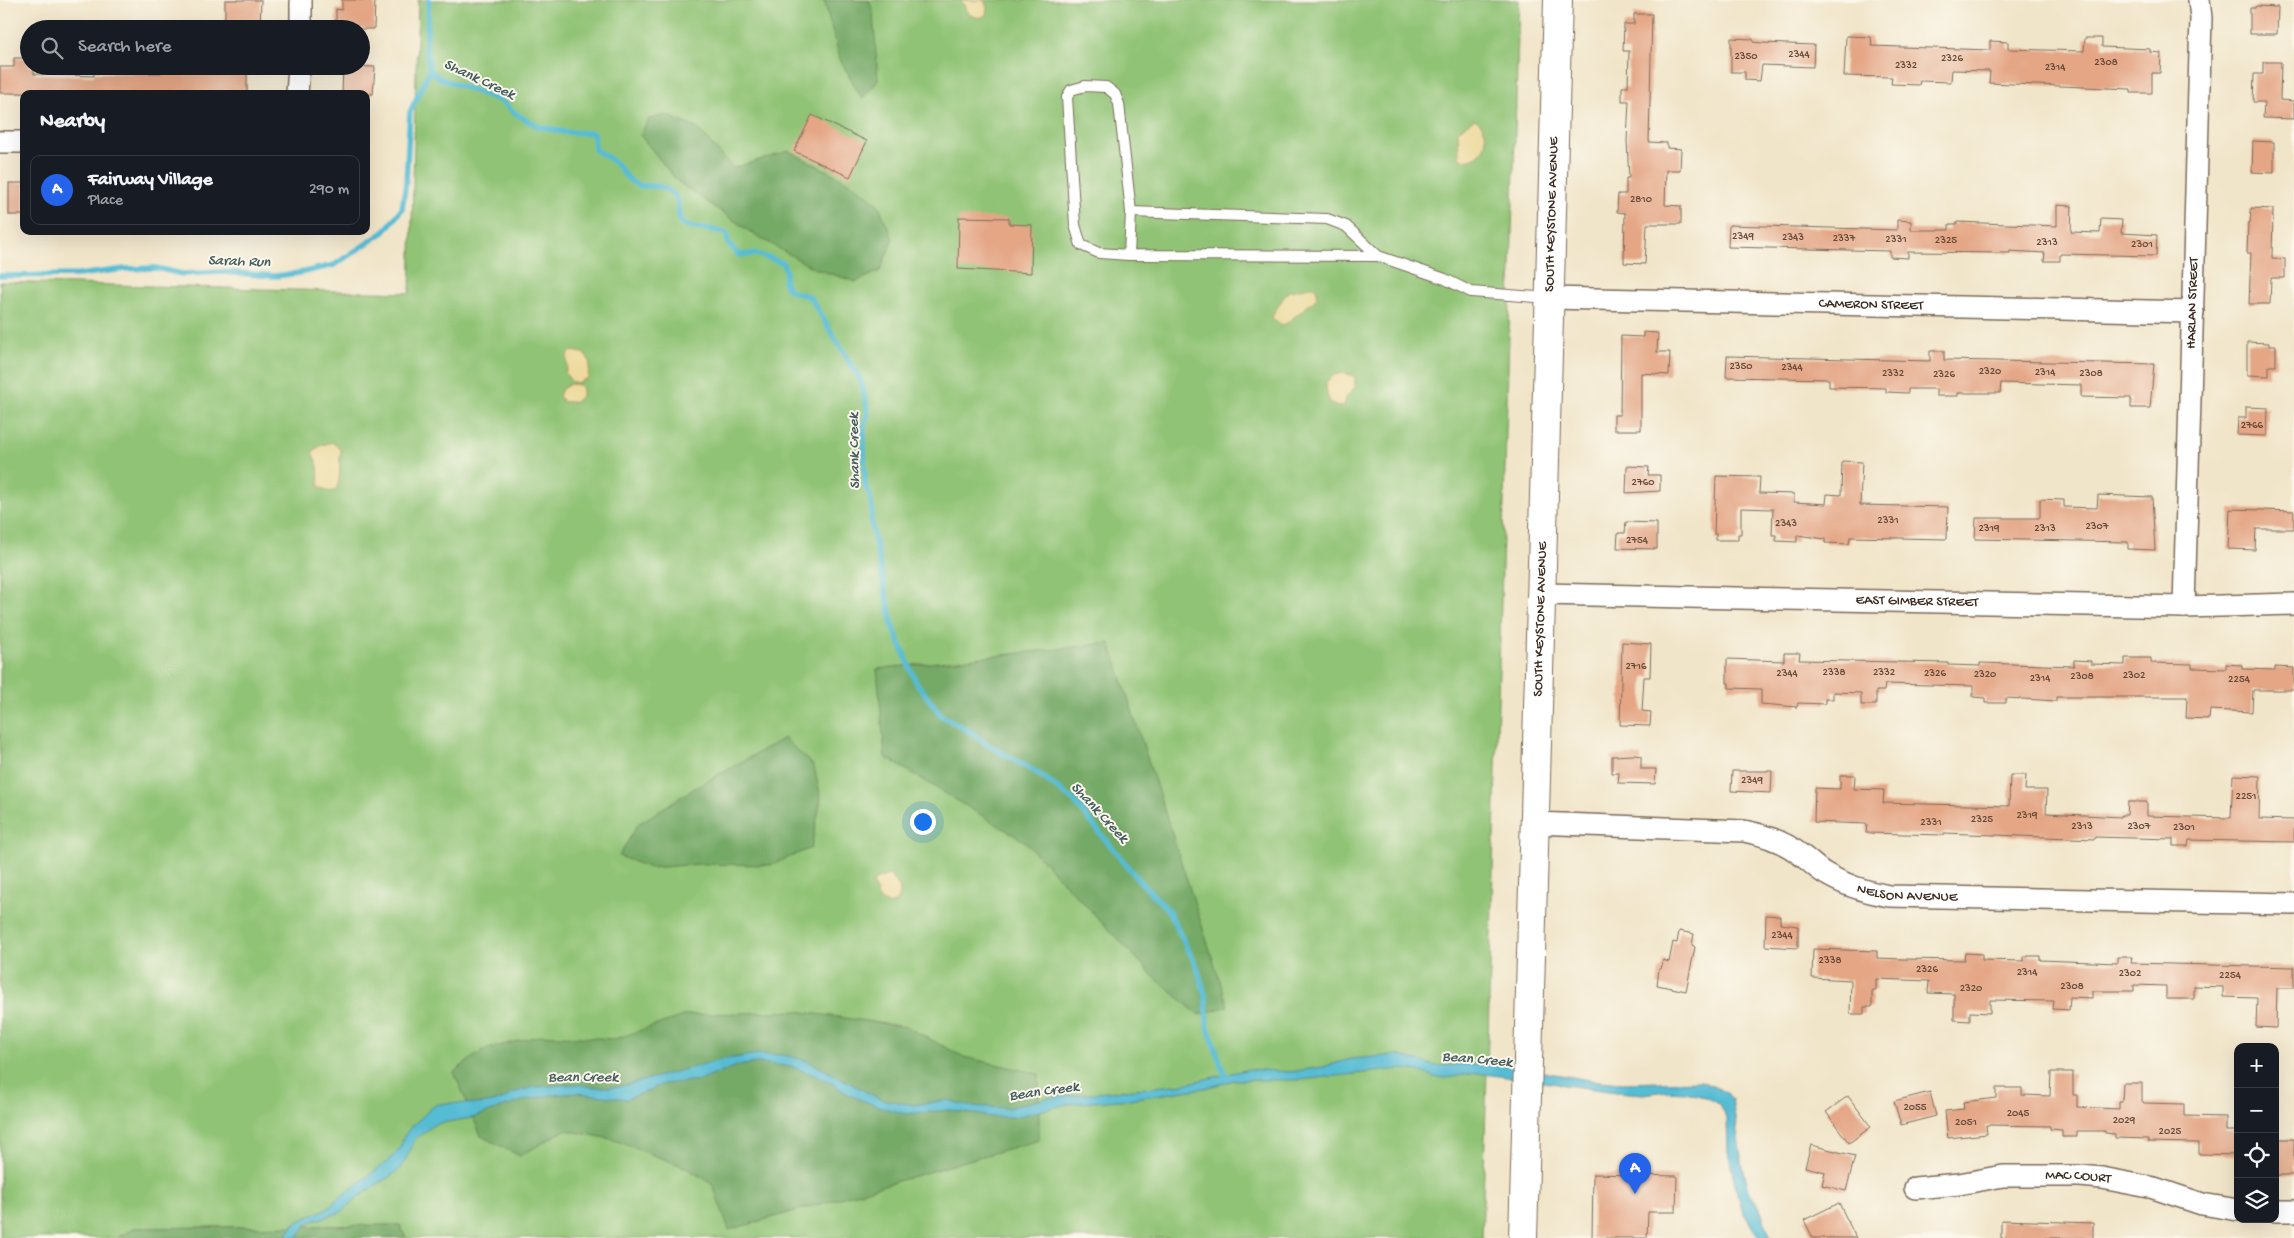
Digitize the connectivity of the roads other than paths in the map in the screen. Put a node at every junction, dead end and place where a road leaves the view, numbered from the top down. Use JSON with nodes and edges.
{"nodes":[{"id":1,"x":301,"y":0,"type":"edge"},
{"id":2,"x":1558,"y":0,"type":"edge"},
{"id":3,"x":2199,"y":0,"type":"edge"},
{"id":4,"x":300,"y":20,"type":"edge"},
{"id":5,"x":298,"y":75,"type":"edge"},
{"id":6,"x":297,"y":90,"type":"edge"},
{"id":7,"x":0,"y":142,"type":"edge"},
{"id":8,"x":20,"y":142,"type":"edge"},
{"id":9,"x":1131,"y":212,"type":"junction"},
{"id":10,"x":1129,"y":255,"type":"junction"},
{"id":11,"x":1378,"y":256,"type":"junction"},
{"id":12,"x":1550,"y":298,"type":"junction"},
{"id":13,"x":2193,"y":312,"type":"junction"},
{"id":14,"x":1541,"y":594,"type":"junction"},
{"id":15,"x":2294,"y":604,"type":"edge"},
{"id":16,"x":2184,"y":607,"type":"junction"},
{"id":17,"x":1534,"y":823,"type":"junction"},
{"id":18,"x":2294,"y":904,"type":"edge"},
{"id":19,"x":1915,"y":1188,"type":"dead end"},
{"id":20,"x":2234,"y":1209,"type":"edge"},
{"id":21,"x":2279,"y":1211,"type":"edge"},
{"id":22,"x":2294,"y":1212,"type":"edge"},
{"id":23,"x":1523,"y":1238,"type":"edge"}],
"edges":[{"from":1,"to":4,"type":"street"},
{"from":2,"to":12,"type":"main road","name":"SOUTH KEYSTONE AVENUE"},
{"from":3,"to":13,"type":"street","name":"HARLAN STREET"},
{"from":5,"to":6,"type":"street"},
{"from":7,"to":8,"type":"street"},
{"from":9,"to":10,"type":"lane"},
{"from":9,"to":10,"type":"lane"},
{"from":9,"to":11,"type":"lane"},
{"from":10,"to":11,"type":"lane"},
{"from":11,"to":12,"type":"lane"},
{"from":12,"to":13,"type":"street","name":"CAMERON STREET"},
{"from":12,"to":14,"type":"main road","name":"SOUTH KEYSTONE AVENUE"},
{"from":13,"to":16,"type":"street","name":"HARLAN STREET"},
{"from":14,"to":16,"type":"street","name":"EAST GIMBER STREET"},
{"from":14,"to":17,"type":"main road","name":"SOUTH KEYSTONE AVENUE"},
{"from":15,"to":16,"type":"street","name":"EAST GIMBER STREET"},
{"from":17,"to":18,"type":"street","name":"NELSON AVENUE"},
{"from":17,"to":23,"type":"main road","name":"SOUTH KEYSTONE AVENUE"},
{"from":19,"to":20,"type":"street","name":"MAC COURT"},
{"from":21,"to":22,"type":"street"}]}
